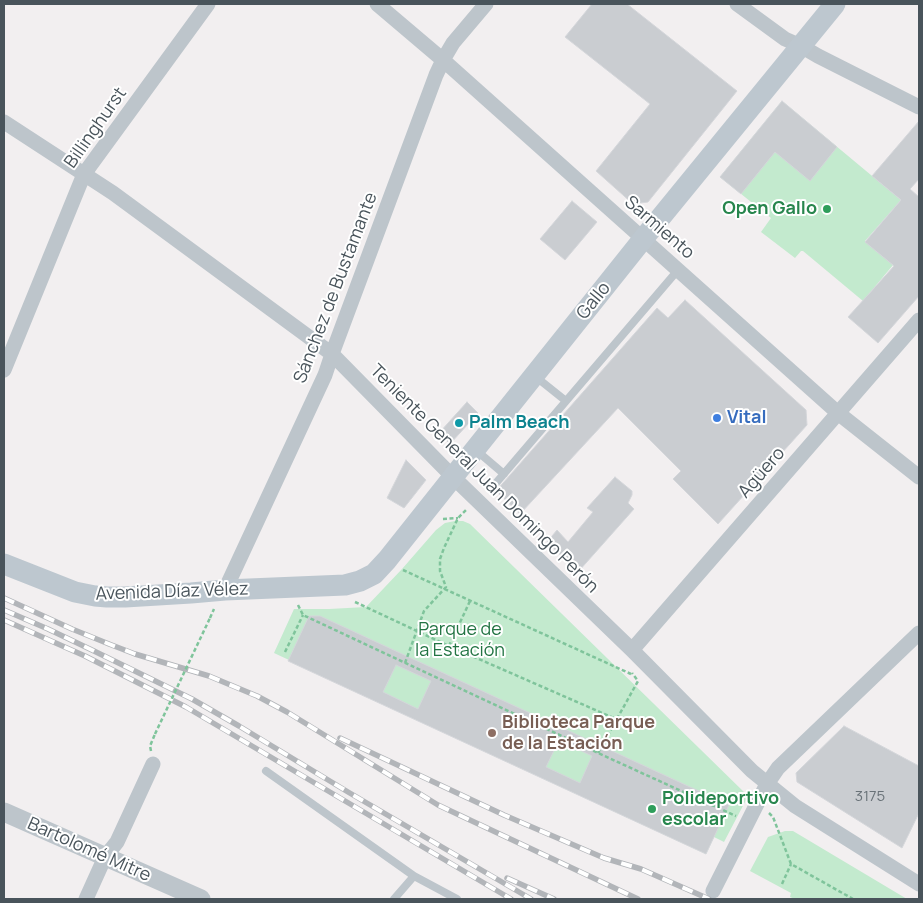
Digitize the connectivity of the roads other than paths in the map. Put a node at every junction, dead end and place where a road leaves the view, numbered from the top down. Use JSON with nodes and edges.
{"nodes":[{"id":1,"x":208,"y":4,"type":"edge"},
{"id":2,"x":376,"y":4,"type":"edge"},
{"id":3,"x":486,"y":4,"type":"edge"},
{"id":4,"x":736,"y":4,"type":"edge"},
{"id":5,"x":835,"y":4,"type":"edge"},
{"id":6,"x":801,"y":46,"type":"junction"},
{"id":7,"x":443,"y":60,"type":"junction"},
{"id":8,"x":919,"y":107,"type":"edge"},
{"id":9,"x":4,"y":122,"type":"edge"},
{"id":10,"x":84,"y":174,"type":"junction"},
{"id":11,"x":643,"y":239,"type":"junction"},
{"id":12,"x":678,"y":270,"type":"junction"},
{"id":13,"x":919,"y":320,"type":"edge"},
{"id":14,"x":332,"y":354,"type":"junction"},
{"id":15,"x":4,"y":370,"type":"edge"},
{"id":16,"x":534,"y":376,"type":"junction"},
{"id":17,"x":566,"y":401,"type":"junction"},
{"id":18,"x":838,"y":413,"type":"junction"},
{"id":19,"x":475,"y":450,"type":"junction"},
{"id":20,"x":504,"y":474,"type":"junction"},
{"id":21,"x":919,"y":477,"type":"edge"},
{"id":22,"x":453,"y":478,"type":"junction"},
{"id":23,"x":496,"y":483,"type":"dead end"},
{"id":24,"x":4,"y":564,"type":"edge"},
{"id":25,"x":225,"y":590,"type":"junction"},
{"id":26,"x":349,"y":593,"type":"joint"},
{"id":27,"x":919,"y":633,"type":"edge"},
{"id":28,"x":632,"y":650,"type":"junction"},
{"id":29,"x":153,"y":764,"type":"dead end"},
{"id":30,"x":266,"y":772,"type":"dead end"},
{"id":31,"x":767,"y":784,"type":"junction"},
{"id":32,"x":4,"y":812,"type":"edge"},
{"id":33,"x":105,"y":857,"type":"junction"},
{"id":34,"x":414,"y":876,"type":"junction"},
{"id":35,"x":919,"y":884,"type":"edge"},
{"id":36,"x":713,"y":891,"type":"dead end"},
{"id":37,"x":86,"y":899,"type":"edge"},
{"id":38,"x":201,"y":899,"type":"edge"},
{"id":39,"x":394,"y":899,"type":"edge"},
{"id":40,"x":457,"y":899,"type":"edge"}],
"edges":[{"from":1,"to":10,"type":"street","name":"Billinghurst"},
{"from":2,"to":7,"type":"street","name":"Sarmiento"},
{"from":3,"to":7,"type":"street","name":"Sánchez de Bustamante"},
{"from":4,"to":6,"type":"street"},
{"from":5,"to":6,"type":"main road","name":"Gallo"},
{"from":6,"to":8,"type":"street"},
{"from":6,"to":11,"type":"main road","name":"Gallo"},
{"from":7,"to":11,"type":"street","name":"Sarmiento"},
{"from":7,"to":14,"type":"street","name":"Sánchez de Bustamante"},
{"from":9,"to":10,"type":"street","name":"Teniente General Juan Domingo Perón"},
{"from":10,"to":14,"type":"street","name":"Teniente General Juan Domingo Perón"},
{"from":10,"to":15,"type":"street","name":"Billinghurst"},
{"from":11,"to":12,"type":"street","name":"Sarmiento"},
{"from":11,"to":16,"type":"main road","name":"Gallo"},
{"from":12,"to":17,"type":"lane"},
{"from":12,"to":18,"type":"street","name":"Sarmiento"},
{"from":13,"to":18,"type":"street","name":"Agüero"},
{"from":14,"to":22,"type":"street","name":"Teniente General Juan Domingo Perón"},
{"from":14,"to":25,"type":"street","name":"Sánchez de Bustamante"},
{"from":16,"to":17,"type":"lane"},
{"from":16,"to":19,"type":"main road","name":"Gallo"},
{"from":17,"to":20,"type":"lane"},
{"from":18,"to":21,"type":"street","name":"Sarmiento"},
{"from":18,"to":28,"type":"street","name":"Agüero"},
{"from":19,"to":20,"type":"lane"},
{"from":19,"to":22,"type":"main road","name":"Gallo"},
{"from":20,"to":23,"type":"lane"},
{"from":22,"to":26,"type":"main road","name":"Gallo"},
{"from":22,"to":28,"type":"street","name":"Teniente General Juan Domingo Perón"},
{"from":24,"to":25,"type":"main road","name":"Avenida Díaz Vélez"},
{"from":25,"to":26,"type":"main road","name":"Avenida Díaz Vélez"},
{"from":27,"to":31,"type":"street"},
{"from":28,"to":31,"type":"street","name":"Teniente General Juan Domingo Perón"},
{"from":29,"to":33,"type":"street"},
{"from":30,"to":34,"type":"lane"},
{"from":31,"to":35,"type":"street","name":"Teniente General Juan Domingo Perón"},
{"from":31,"to":36,"type":"street"},
{"from":32,"to":33,"type":"street","name":"Bartolomé Mitre"},
{"from":33,"to":37,"type":"street"},
{"from":33,"to":38,"type":"street","name":"Bartolomé Mitre"},
{"from":34,"to":39,"type":"lane"},
{"from":34,"to":40,"type":"lane"}]}
